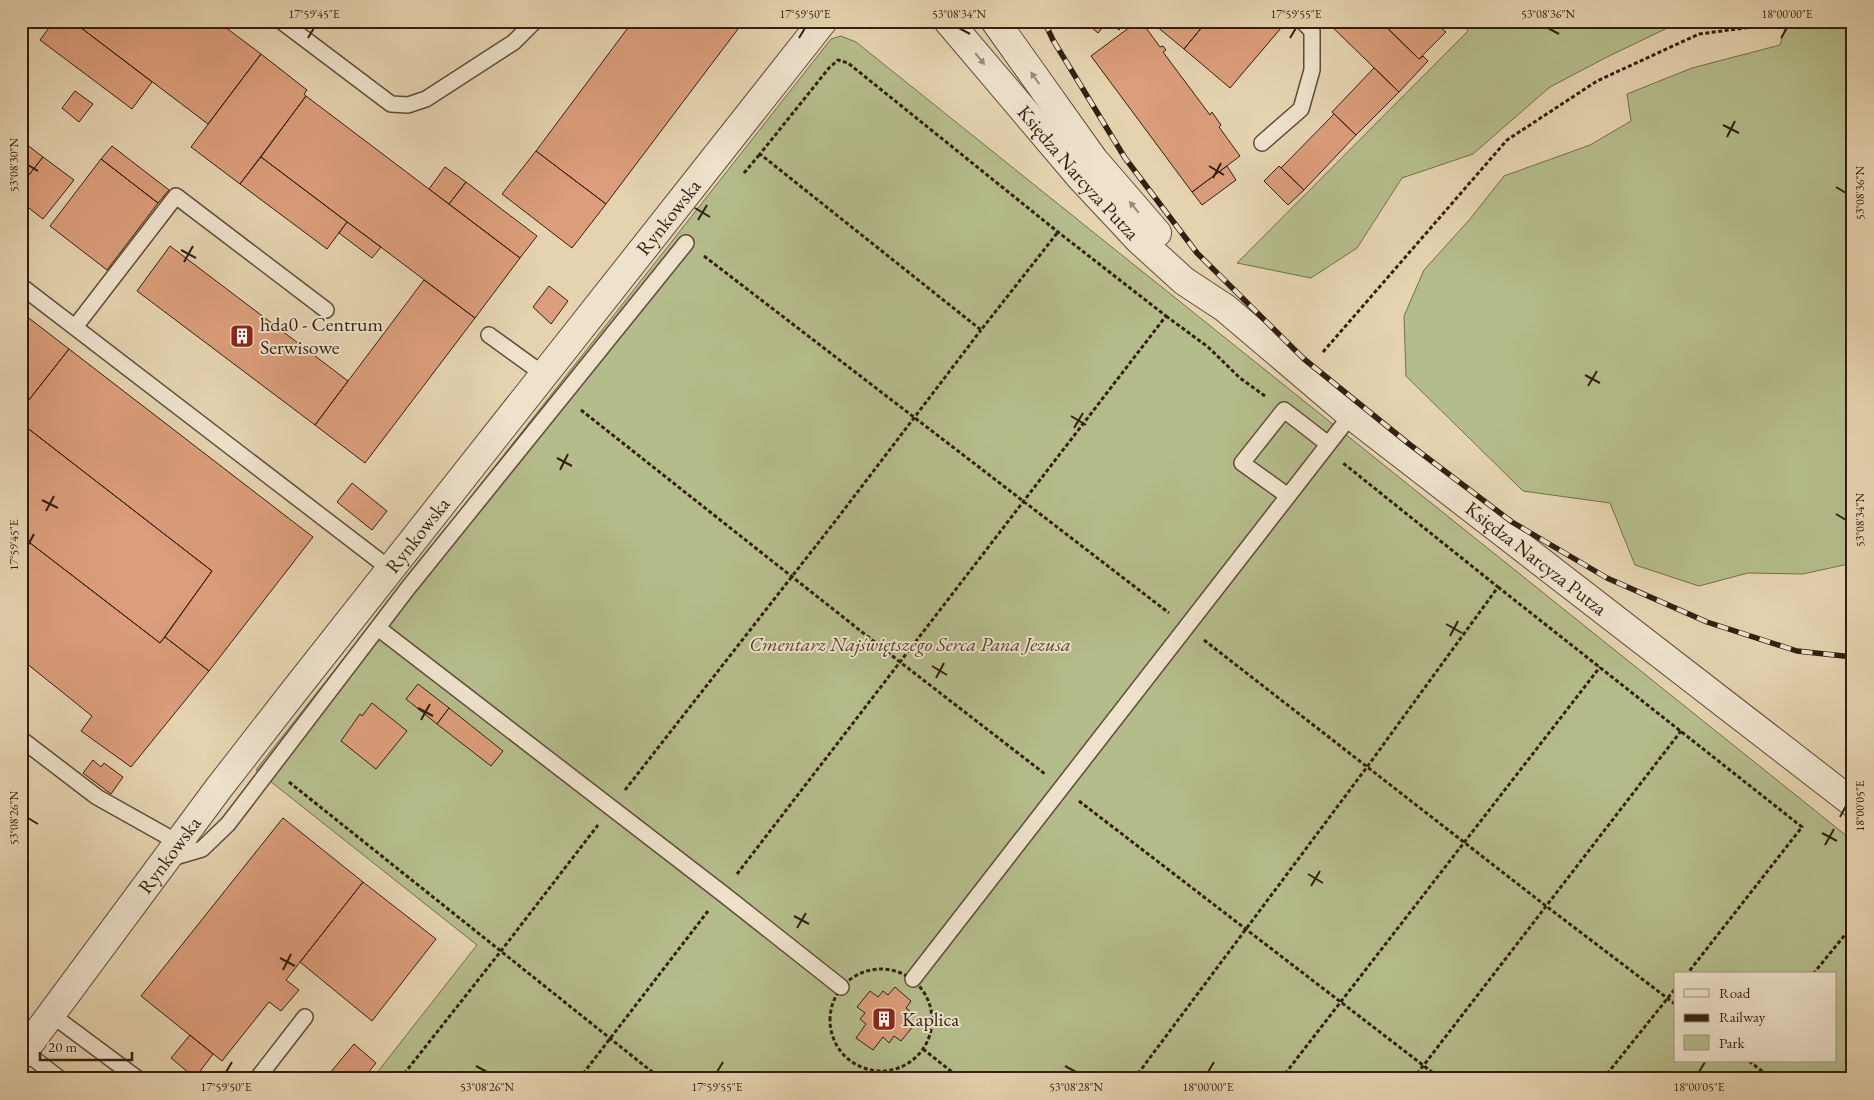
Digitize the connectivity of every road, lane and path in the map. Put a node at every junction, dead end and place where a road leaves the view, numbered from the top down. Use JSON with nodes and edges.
{"nodes":[{"id":1,"x":281,"y":21,"type":"edge"},
{"id":2,"x":535,"y":21,"type":"edge"},
{"id":3,"x":823,"y":21,"type":"edge"},
{"id":4,"x":948,"y":21,"type":"edge"},
{"id":5,"x":995,"y":21,"type":"edge"},
{"id":6,"x":1302,"y":21,"type":"edge"},
{"id":7,"x":1798,"y":21,"type":"edge"},
{"id":8,"x":1262,"y":143,"type":"dead end"},
{"id":9,"x":760,"y":154,"type":"junction"},
{"id":10,"x":741,"y":176,"type":"dead end"},
{"id":11,"x":1058,"y":232,"type":"junction"},
{"id":12,"x":686,"y":243,"type":"joint"},
{"id":13,"x":21,"y":286,"type":"edge"},
{"id":14,"x":1225,"y":308,"type":"junction"},
{"id":15,"x":326,"y":310,"type":"dead end"},
{"id":16,"x":1166,"y":316,"type":"junction"},
{"id":17,"x":75,"y":327,"type":"junction"},
{"id":18,"x":981,"y":330,"type":"junction"},
{"id":19,"x":489,"y":335,"type":"dead end"},
{"id":20,"x":543,"y":374,"type":"junction"},
{"id":21,"x":1303,"y":376,"type":"junction"},
{"id":22,"x":563,"y":396,"type":"junction"},
{"id":23,"x":1284,"y":410,"type":"junction"},
{"id":24,"x":1351,"y":415,"type":"junction"},
{"id":25,"x":914,"y":419,"type":"junction"},
{"id":26,"x":1326,"y":447,"type":"junction"},
{"id":27,"x":1288,"y":496,"type":"junction"},
{"id":28,"x":1024,"y":500,"type":"junction"},
{"id":29,"x":390,"y":568,"type":"junction"},
{"id":30,"x":792,"y":577,"type":"junction"},
{"id":31,"x":1498,"y":587,"type":"junction"},
{"id":32,"x":1186,"y":626,"type":"junction"},
{"id":33,"x":378,"y":628,"type":"junction"},
{"id":34,"x":900,"y":662,"type":"junction"},
{"id":35,"x":1600,"y":667,"type":"junction"},
{"id":36,"x":1681,"y":731,"type":"junction"},
{"id":37,"x":21,"y":740,"type":"edge"},
{"id":38,"x":1367,"y":767,"type":"junction"},
{"id":39,"x":271,"y":768,"type":"junction"},
{"id":40,"x":1062,"y":787,"type":"junction"},
{"id":41,"x":1853,"y":803,"type":"edge"},
{"id":42,"x":611,"y":808,"type":"junction"},
{"id":43,"x":1464,"y":843,"type":"junction"},
{"id":44,"x":173,"y":851,"type":"junction"},
{"id":45,"x":722,"y":893,"type":"junction"},
{"id":46,"x":1546,"y":906,"type":"junction"},
{"id":47,"x":1853,"y":925,"type":"edge"},
{"id":48,"x":1246,"y":928,"type":"junction"},
{"id":49,"x":501,"y":951,"type":"junction"},
{"id":50,"x":1689,"y":972,"type":"edge"},
{"id":51,"x":1815,"y":972,"type":"edge"},
{"id":52,"x":913,"y":979,"type":"junction"},
{"id":53,"x":841,"y":987,"type":"junction"},
{"id":54,"x":1674,"y":989,"type":"edge"},
{"id":55,"x":1668,"y":998,"type":"junction"},
{"id":56,"x":1341,"y":1002,"type":"junction"},
{"id":57,"x":1674,"y":1003,"type":"edge"},
{"id":58,"x":52,"y":1015,"type":"junction"},
{"id":59,"x":305,"y":1017,"type":"dead end"},
{"id":60,"x":610,"y":1039,"type":"junction"},
{"id":61,"x":923,"y":1049,"type":"junction"},
{"id":62,"x":23,"y":1053,"type":"edge"},
{"id":63,"x":1751,"y":1062,"type":"edge"},
{"id":64,"x":1423,"y":1066,"type":"junction"},
{"id":65,"x":60,"y":1079,"type":"edge"},
{"id":66,"x":138,"y":1079,"type":"edge"},
{"id":67,"x":257,"y":1079,"type":"edge"},
{"id":68,"x":400,"y":1079,"type":"edge"},
{"id":69,"x":579,"y":1079,"type":"edge"},
{"id":70,"x":661,"y":1079,"type":"edge"},
{"id":71,"x":961,"y":1079,"type":"edge"},
{"id":72,"x":1134,"y":1079,"type":"edge"},
{"id":73,"x":1281,"y":1079,"type":"edge"},
{"id":74,"x":1413,"y":1079,"type":"edge"},
{"id":75,"x":1441,"y":1079,"type":"edge"},
{"id":76,"x":1603,"y":1079,"type":"edge"},
{"id":77,"x":1772,"y":1079,"type":"edge"}],
"edges":[{"from":1,"to":2,"type":"lane"},
{"from":3,"to":20,"type":"street","name":"Rynkowska"},
{"from":4,"to":14,"type":"street","name":"Księdza Narcyza Putza","one_way":true},
{"from":14,"to":5,"type":"street","name":"Księdza Narcyza Putza","one_way":true},
{"from":6,"to":8,"type":"lane"},
{"from":7,"to":21,"type":"path"},
{"from":9,"to":10,"type":"path"},
{"from":9,"to":11,"type":"path"},
{"from":9,"to":18,"type":"path"},
{"from":11,"to":16,"type":"path"},
{"from":11,"to":18,"type":"path"},
{"from":12,"to":22,"type":"lane"},
{"from":12,"to":25,"type":"path"},
{"from":13,"to":17,"type":"lane"},
{"from":14,"to":21,"type":"street","name":"Księdza Narcyza Putza"},
{"from":15,"to":17,"type":"lane"},
{"from":16,"to":23,"type":"path"},
{"from":16,"to":28,"type":"path"},
{"from":17,"to":29,"type":"lane"},
{"from":18,"to":25,"type":"path"},
{"from":19,"to":20,"type":"lane"},
{"from":20,"to":29,"type":"street","name":"Rynkowska"},
{"from":21,"to":24,"type":"street","name":"Księdza Narcyza Putza"},
{"from":22,"to":30,"type":"path"},
{"from":22,"to":33,"type":"lane"},
{"from":23,"to":26,"type":"lane"},
{"from":23,"to":27,"type":"lane"},
{"from":24,"to":26,"type":"lane"},
{"from":24,"to":41,"type":"street","name":"Księdza Narcyza Putza"},
{"from":25,"to":28,"type":"path"},
{"from":25,"to":30,"type":"path"},
{"from":26,"to":27,"type":"lane"},
{"from":26,"to":31,"type":"path"},
{"from":27,"to":32,"type":"lane"},
{"from":28,"to":32,"type":"path"},
{"from":28,"to":34,"type":"path"},
{"from":29,"to":44,"type":"street","name":"Rynkowska"},
{"from":30,"to":34,"type":"path"},
{"from":30,"to":42,"type":"path"},
{"from":31,"to":35,"type":"path"},
{"from":31,"to":38,"type":"path"},
{"from":32,"to":38,"type":"path"},
{"from":32,"to":40,"type":"lane"},
{"from":33,"to":39,"type":"lane"},
{"from":33,"to":42,"type":"lane"},
{"from":34,"to":40,"type":"path"},
{"from":34,"to":45,"type":"path"},
{"from":35,"to":36,"type":"path"},
{"from":35,"to":43,"type":"path"},
{"from":36,"to":46,"type":"path"},
{"from":36,"to":50,"type":"path"},
{"from":37,"to":44,"type":"lane"},
{"from":38,"to":43,"type":"path"},
{"from":38,"to":48,"type":"path"},
{"from":39,"to":44,"type":"lane"},
{"from":39,"to":49,"type":"path"},
{"from":40,"to":48,"type":"path"},
{"from":40,"to":52,"type":"lane"},
{"from":42,"to":45,"type":"lane"},
{"from":42,"to":49,"type":"path"},
{"from":43,"to":46,"type":"path"},
{"from":43,"to":56,"type":"path"},
{"from":44,"to":58,"type":"street","name":"Rynkowska"},
{"from":45,"to":53,"type":"lane"},
{"from":45,"to":60,"type":"path"},
{"from":46,"to":55,"type":"path"},
{"from":46,"to":64,"type":"path"},
{"from":47,"to":51,"type":"path"},
{"from":48,"to":56,"type":"path"},
{"from":48,"to":72,"type":"path"},
{"from":49,"to":60,"type":"path"},
{"from":49,"to":68,"type":"path"},
{"from":52,"to":53,"type":"path"},
{"from":52,"to":61,"type":"path"},
{"from":53,"to":61,"type":"path"},
{"from":54,"to":55,"type":"path"},
{"from":55,"to":57,"type":"path"},
{"from":55,"to":76,"type":"path"},
{"from":56,"to":64,"type":"path"},
{"from":56,"to":73,"type":"path"},
{"from":58,"to":62,"type":"street","name":"Rynkowska"},
{"from":58,"to":66,"type":"lane"},
{"from":59,"to":67,"type":"lane"},
{"from":60,"to":69,"type":"path"},
{"from":60,"to":70,"type":"path"},
{"from":61,"to":71,"type":"path"},
{"from":62,"to":65,"type":"lane"},
{"from":63,"to":77,"type":"path"},
{"from":64,"to":74,"type":"path"},
{"from":64,"to":75,"type":"path"}]}
